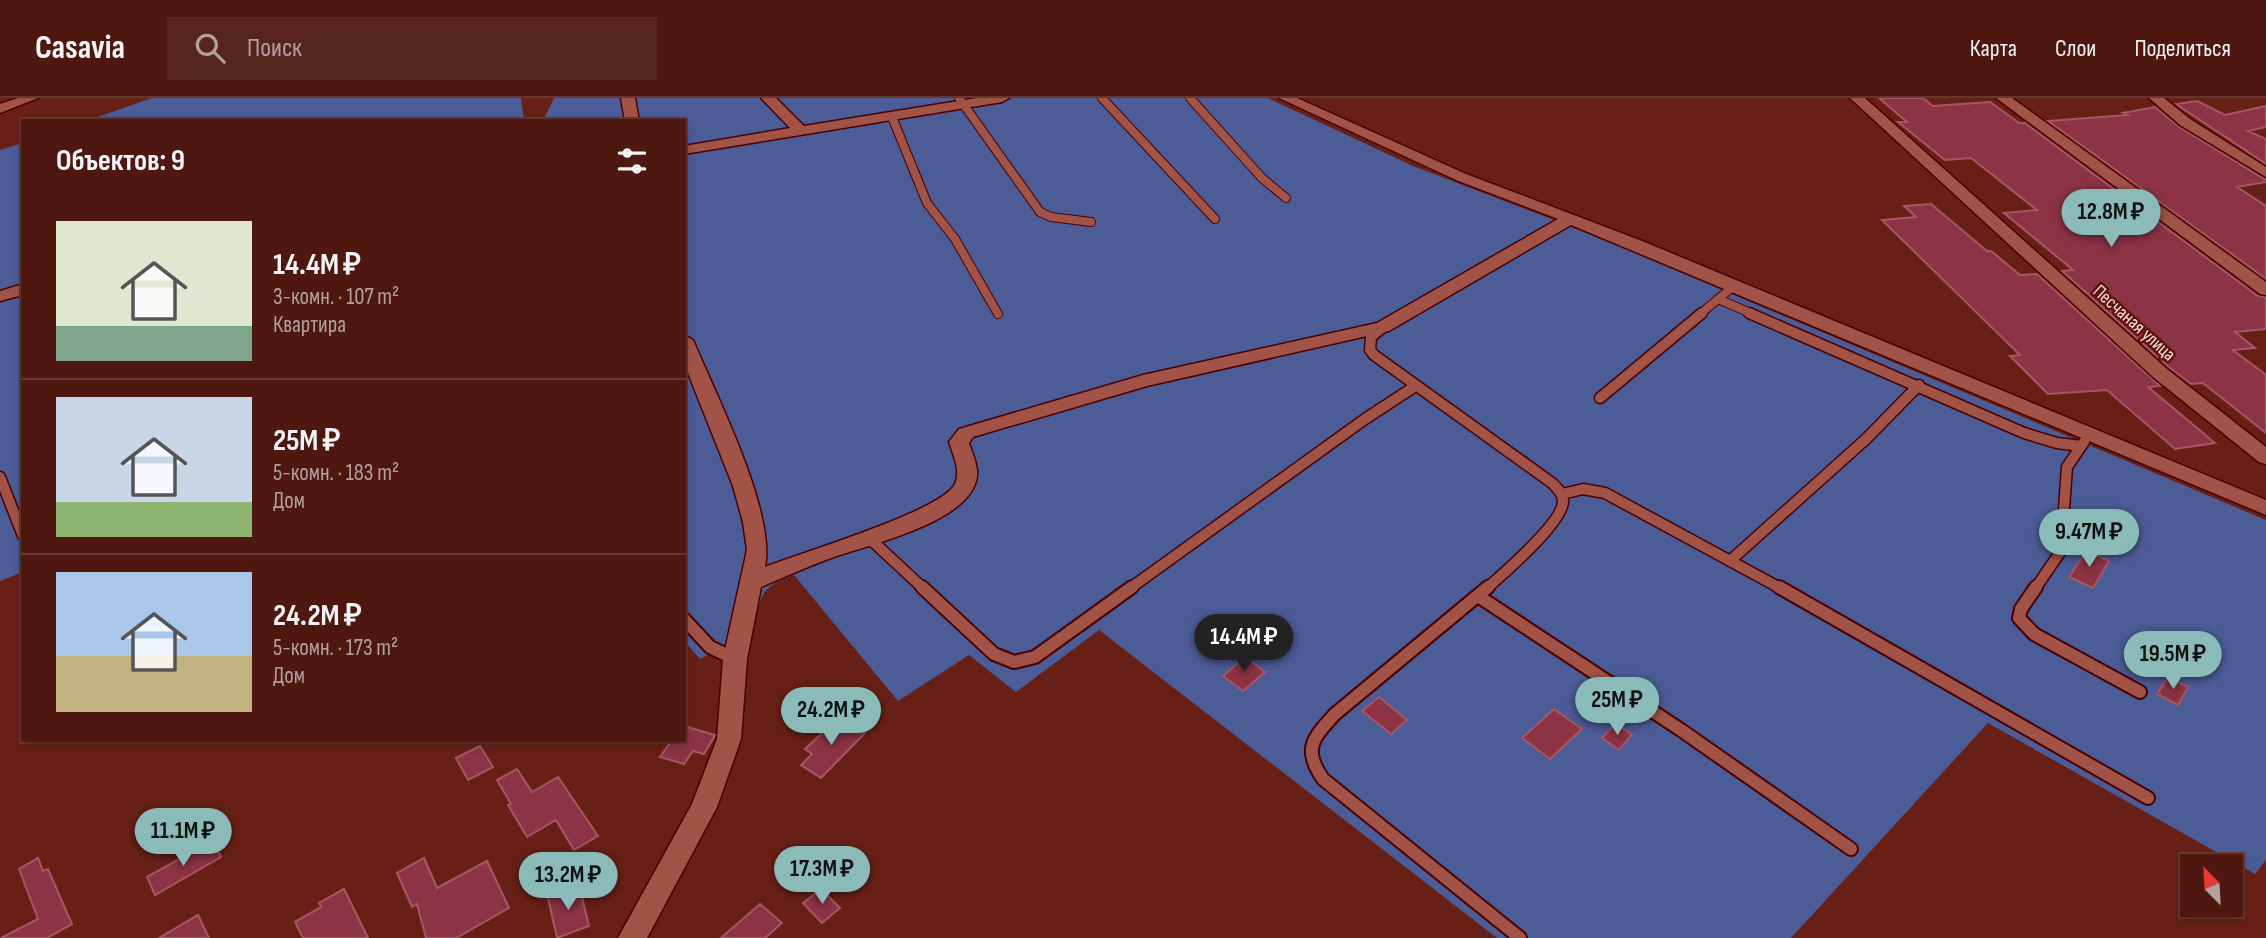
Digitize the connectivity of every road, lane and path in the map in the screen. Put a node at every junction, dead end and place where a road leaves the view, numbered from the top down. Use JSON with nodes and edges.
{"nodes":[{"id":1,"x":31,"y":98,"type":"edge"},
{"id":2,"x":628,"y":98,"type":"edge"},
{"id":3,"x":768,"y":98,"type":"edge"},
{"id":4,"x":1002,"y":98,"type":"edge"},
{"id":5,"x":1102,"y":98,"type":"edge"},
{"id":6,"x":1190,"y":98,"type":"edge"},
{"id":7,"x":1286,"y":98,"type":"edge"},
{"id":8,"x":1857,"y":98,"type":"edge"},
{"id":9,"x":2003,"y":98,"type":"edge"},
{"id":10,"x":2156,"y":98,"type":"edge"},
{"id":11,"x":963,"y":101,"type":"edge"},
{"id":12,"x":0,"y":109,"type":"edge"},
{"id":13,"x":892,"y":117,"type":"junction"},
{"id":14,"x":632,"y":119,"type":"edge"},
{"id":15,"x":801,"y":131,"type":"junction"},
{"id":16,"x":686,"y":150,"type":"edge"},
{"id":17,"x":2266,"y":173,"type":"edge"},
{"id":18,"x":1286,"y":198,"type":"dead end"},
{"id":19,"x":1215,"y":219,"type":"dead end"},
{"id":20,"x":1570,"y":219,"type":"junction"},
{"id":21,"x":1091,"y":222,"type":"dead end"},
{"id":22,"x":1734,"y":286,"type":"junction"},
{"id":23,"x":21,"y":290,"type":"edge"},
{"id":24,"x":2266,"y":290,"type":"edge"},
{"id":25,"x":0,"y":296,"type":"edge"},
{"id":26,"x":1718,"y":299,"type":"junction"},
{"id":27,"x":998,"y":314,"type":"dead end"},
{"id":28,"x":1383,"y":327,"type":"junction"},
{"id":29,"x":689,"y":364,"type":"edge"},
{"id":30,"x":1919,"y":385,"type":"junction"},
{"id":31,"x":1414,"y":387,"type":"junction"},
{"id":32,"x":1600,"y":398,"type":"dead end"},
{"id":33,"x":2085,"y":440,"type":"junction"},
{"id":34,"x":2266,"y":457,"type":"edge"},
{"id":35,"x":0,"y":477,"type":"edge"},
{"id":36,"x":1562,"y":494,"type":"junction"},
{"id":37,"x":2266,"y":508,"type":"edge"},
{"id":38,"x":21,"y":532,"type":"edge"},
{"id":39,"x":868,"y":537,"type":"junction"},
{"id":40,"x":1731,"y":560,"type":"junction"},
{"id":41,"x":752,"y":582,"type":"junction"},
{"id":42,"x":1478,"y":596,"type":"junction"},
{"id":43,"x":686,"y":621,"type":"edge"},
{"id":44,"x":735,"y":659,"type":"junction"},
{"id":45,"x":2140,"y":692,"type":"dead end"},
{"id":46,"x":2148,"y":798,"type":"dead end"},
{"id":47,"x":1851,"y":849,"type":"dead end"},
{"id":48,"x":632,"y":938,"type":"edge"},
{"id":49,"x":1520,"y":938,"type":"edge"}],
"edges":[{"from":1,"to":12,"type":"street"},
{"from":2,"to":14,"type":"street"},
{"from":3,"to":15,"type":"street"},
{"from":4,"to":11,"type":"street"},
{"from":5,"to":19,"type":"lane"},
{"from":6,"to":18,"type":"lane"},
{"from":7,"to":20,"type":"street"},
{"from":8,"to":34,"type":"street","name":"Песчаная улица"},
{"from":9,"to":24,"type":"street"},
{"from":10,"to":17,"type":"street"},
{"from":11,"to":13,"type":"street"},
{"from":11,"to":21,"type":"lane"},
{"from":13,"to":15,"type":"street"},
{"from":13,"to":27,"type":"lane"},
{"from":15,"to":16,"type":"street"},
{"from":20,"to":22,"type":"street"},
{"from":20,"to":28,"type":"street"},
{"from":22,"to":26,"type":"lane"},
{"from":22,"to":33,"type":"street"},
{"from":23,"to":25,"type":"street"},
{"from":26,"to":30,"type":"lane"},
{"from":26,"to":32,"type":"lane"},
{"from":28,"to":31,"type":"lane"},
{"from":28,"to":39,"type":"street"},
{"from":29,"to":41,"type":"street"},
{"from":30,"to":33,"type":"lane"},
{"from":30,"to":40,"type":"lane"},
{"from":31,"to":36,"type":"lane"},
{"from":31,"to":39,"type":"lane"},
{"from":33,"to":37,"type":"street"},
{"from":33,"to":45,"type":"lane"},
{"from":35,"to":38,"type":"lane"},
{"from":36,"to":40,"type":"lane"},
{"from":36,"to":42,"type":"lane"},
{"from":39,"to":41,"type":"street"},
{"from":40,"to":46,"type":"lane"},
{"from":41,"to":44,"type":"street"},
{"from":42,"to":47,"type":"lane"},
{"from":42,"to":49,"type":"lane"},
{"from":43,"to":44,"type":"lane"},
{"from":44,"to":48,"type":"street"}]}
